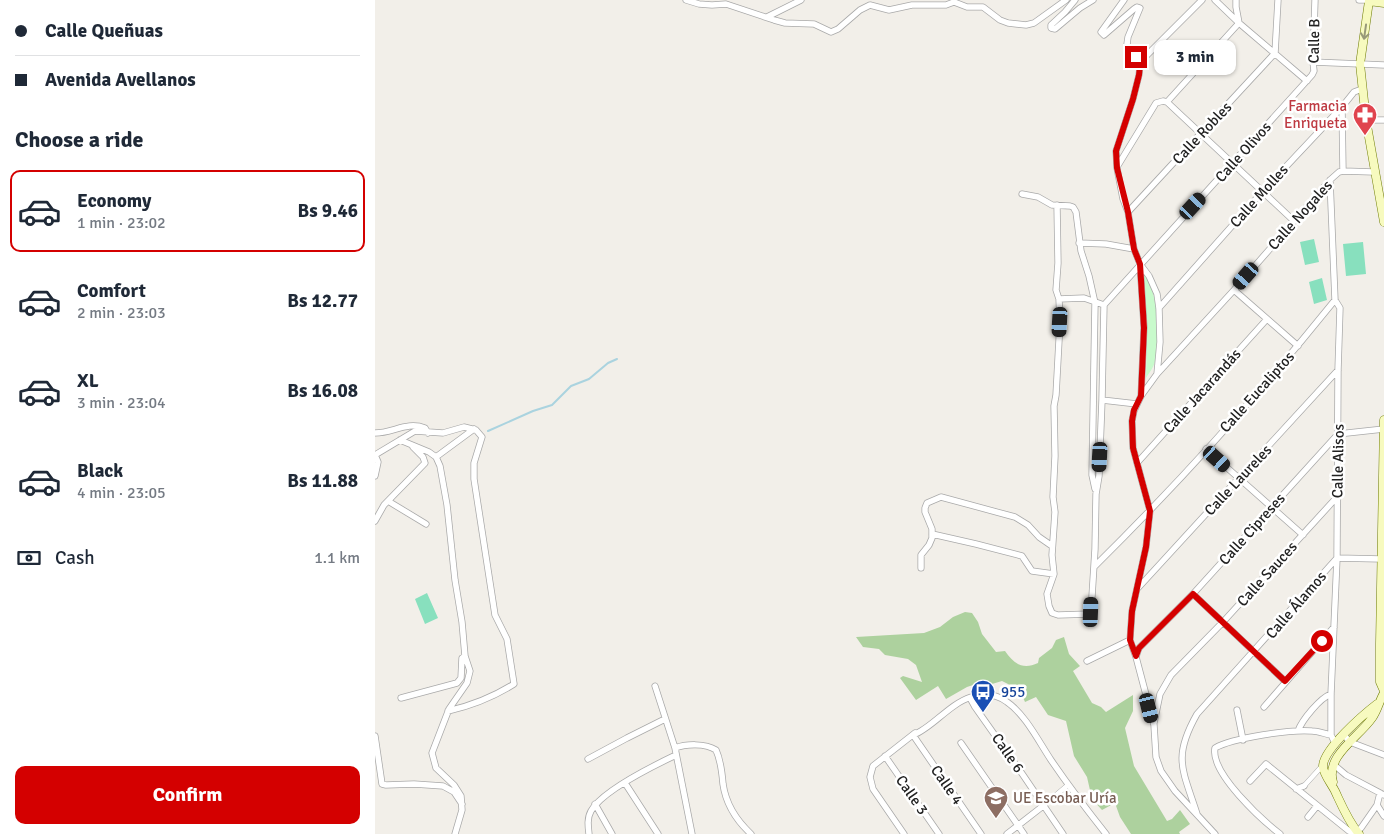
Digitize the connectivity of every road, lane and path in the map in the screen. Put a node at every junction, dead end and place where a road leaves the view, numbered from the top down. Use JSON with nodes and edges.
{"nodes":[{"id":1,"x":686,"y":0,"type":"edge"},
{"id":2,"x":801,"y":0,"type":"edge"},
{"id":3,"x":1066,"y":0,"type":"edge"},
{"id":4,"x":1075,"y":0,"type":"edge"},
{"id":5,"x":1093,"y":0,"type":"edge"},
{"id":6,"x":1124,"y":0,"type":"edge"},
{"id":7,"x":1202,"y":0,"type":"edge"},
{"id":8,"x":1215,"y":0,"type":"edge"},
{"id":9,"x":1236,"y":0,"type":"edge"},
{"id":10,"x":1278,"y":0,"type":"edge"},
{"id":11,"x":1315,"y":0,"type":"edge"},
{"id":12,"x":1359,"y":0,"type":"edge"},
{"id":13,"x":1369,"y":0,"type":"edge"},
{"id":14,"x":1384,"y":3,"type":"edge"},
{"id":15,"x":767,"y":17,"type":"junction"},
{"id":16,"x":1239,"y":23,"type":"junction"},
{"id":17,"x":1275,"y":53,"type":"junction"},
{"id":18,"x":1313,"y":62,"type":"junction"},
{"id":19,"x":1360,"y":64,"type":"junction"},
{"id":20,"x":1140,"y":65,"type":"junction"},
{"id":21,"x":1384,"y":65,"type":"edge"},
{"id":22,"x":1307,"y":81,"type":"junction"},
{"id":23,"x":1362,"y":89,"type":"junction"},
{"id":24,"x":1167,"y":102,"type":"junction"},
{"id":25,"x":1342,"y":108,"type":"junction"},
{"id":26,"x":1366,"y":120,"type":"junction"},
{"id":27,"x":1384,"y":120,"type":"edge"},
{"id":28,"x":1201,"y":133,"type":"junction"},
{"id":29,"x":1234,"y":163,"type":"junction"},
{"id":30,"x":1117,"y":168,"type":"junction"},
{"id":31,"x":1343,"y":171,"type":"junction"},
{"id":32,"x":1374,"y":172,"type":"junction"},
{"id":33,"x":1330,"y":180,"type":"junction"},
{"id":34,"x":1263,"y":191,"type":"junction"},
{"id":35,"x":1022,"y":194,"type":"dead end"},
{"id":36,"x":1057,"y":205,"type":"junction"},
{"id":37,"x":1128,"y":212,"type":"junction"},
{"id":38,"x":1294,"y":221,"type":"junction"},
{"id":39,"x":1384,"y":222,"type":"edge"},
{"id":40,"x":1079,"y":243,"type":"junction"},
{"id":41,"x":1134,"y":249,"type":"junction"},
{"id":42,"x":1140,"y":264,"type":"junction"},
{"id":43,"x":1234,"y":290,"type":"junction"},
{"id":44,"x":1059,"y":299,"type":"junction"},
{"id":45,"x":1335,"y":300,"type":"junction"},
{"id":46,"x":1095,"y":303,"type":"junction"},
{"id":47,"x":1104,"y":305,"type":"junction"},
{"id":48,"x":1159,"y":308,"type":"junction"},
{"id":49,"x":1267,"y":319,"type":"junction"},
{"id":50,"x":1298,"y":346,"type":"junction"},
{"id":51,"x":1338,"y":370,"type":"junction"},
{"id":52,"x":1157,"y":374,"type":"junction"},
{"id":53,"x":1141,"y":396,"type":"junction"},
{"id":54,"x":1102,"y":400,"type":"junction"},
{"id":55,"x":1137,"y":404,"type":"junction"},
{"id":56,"x":1384,"y":420,"type":"edge"},
{"id":57,"x":474,"y":429,"type":"junction"},
{"id":58,"x":1384,"y":429,"type":"edge"},
{"id":59,"x":375,"y":433,"type":"edge"},
{"id":60,"x":428,"y":433,"type":"junction"},
{"id":61,"x":1339,"y":434,"type":"junction"},
{"id":62,"x":400,"y":440,"type":"junction"},
{"id":63,"x":412,"y":445,"type":"junction"},
{"id":64,"x":1206,"y":449,"type":"junction"},
{"id":65,"x":436,"y":457,"type":"junction"},
{"id":66,"x":1137,"y":463,"type":"junction"},
{"id":67,"x":375,"y":476,"type":"edge"},
{"id":68,"x":1239,"y":478,"type":"junction"},
{"id":69,"x":1096,"y":494,"type":"junction"},
{"id":70,"x":1337,"y":498,"type":"junction"},
{"id":71,"x":388,"y":501,"type":"junction"},
{"id":72,"x":1272,"y":507,"type":"junction"},
{"id":73,"x":1150,"y":511,"type":"junction"},
{"id":74,"x":375,"y":521,"type":"edge"},
{"id":75,"x":426,"y":524,"type":"dead end"},
{"id":76,"x":932,"y":534,"type":"junction"},
{"id":77,"x":1303,"y":535,"type":"junction"},
{"id":78,"x":1052,"y":546,"type":"junction"},
{"id":79,"x":1337,"y":558,"type":"junction"},
{"id":80,"x":1381,"y":559,"type":"junction"},
{"id":81,"x":1094,"y":567,"type":"junction"},
{"id":82,"x":921,"y":568,"type":"dead end"},
{"id":83,"x":1054,"y":574,"type":"junction"},
{"id":84,"x":1137,"y":589,"type":"junction"},
{"id":85,"x":1193,"y":594,"type":"junction"},
{"id":86,"x":1223,"y":622,"type":"junction"},
{"id":87,"x":1334,"y":627,"type":"junction"},
{"id":88,"x":1130,"y":640,"type":"junction"},
{"id":89,"x":1254,"y":652,"type":"junction"},
{"id":90,"x":465,"y":656,"type":"junction"},
{"id":91,"x":1136,"y":656,"type":"junction"},
{"id":92,"x":1087,"y":661,"type":"dead end"},
{"id":93,"x":1285,"y":681,"type":"junction"},
{"id":94,"x":655,"y":686,"type":"dead end"},
{"id":95,"x":1384,"y":692,"type":"edge"},
{"id":96,"x":1331,"y":694,"type":"junction"},
{"id":97,"x":984,"y":695,"type":"junction"},
{"id":98,"x":401,"y":698,"type":"dead end"},
{"id":99,"x":969,"y":698,"type":"junction"},
{"id":100,"x":1381,"y":703,"type":"edge"},
{"id":101,"x":1264,"y":707,"type":"dead end"},
{"id":102,"x":975,"y":708,"type":"junction"},
{"id":103,"x":1237,"y":710,"type":"dead end"},
{"id":104,"x":448,"y":711,"type":"junction"},
{"id":105,"x":665,"y":719,"type":"junction"},
{"id":106,"x":1154,"y":725,"type":"junction"},
{"id":107,"x":1298,"y":731,"type":"junction"},
{"id":108,"x":1344,"y":734,"type":"junction"},
{"id":109,"x":913,"y":735,"type":"junction"},
{"id":110,"x":375,"y":736,"type":"edge"},
{"id":111,"x":1333,"y":739,"type":"junction"},
{"id":112,"x":1243,"y":740,"type":"junction"},
{"id":113,"x":1350,"y":742,"type":"junction"},
{"id":114,"x":961,"y":743,"type":"dead end"},
{"id":115,"x":675,"y":751,"type":"junction"},
{"id":116,"x":1384,"y":755,"type":"edge"},
{"id":117,"x":885,"y":756,"type":"junction"},
{"id":118,"x":588,"y":759,"type":"dead end"},
{"id":119,"x":1333,"y":764,"type":"junction"},
{"id":120,"x":1323,"y":765,"type":"junction"},
{"id":121,"x":1250,"y":781,"type":"dead end"},
{"id":122,"x":625,"y":783,"type":"junction"},
{"id":123,"x":1068,"y":785,"type":"junction"},
{"id":124,"x":1304,"y":786,"type":"joint"},
{"id":125,"x":1296,"y":789,"type":"junction"},
{"id":126,"x":1334,"y":789,"type":"junction"},
{"id":127,"x":1382,"y":794,"type":"edge"},
{"id":128,"x":462,"y":804,"type":"junction"},
{"id":129,"x":595,"y":804,"type":"junction"},
{"id":130,"x":1377,"y":805,"type":"junction"},
{"id":131,"x":1043,"y":806,"type":"junction"},
{"id":132,"x":1317,"y":806,"type":"junction"},
{"id":133,"x":1384,"y":816,"type":"edge"},
{"id":134,"x":1198,"y":817,"type":"junction"},
{"id":135,"x":1308,"y":817,"type":"dead end"},
{"id":136,"x":1019,"y":825,"type":"junction"},
{"id":137,"x":1358,"y":833,"type":"edge"},
{"id":138,"x":455,"y":834,"type":"edge"},
{"id":139,"x":589,"y":834,"type":"edge"},
{"id":140,"x":612,"y":834,"type":"edge"},
{"id":141,"x":658,"y":834,"type":"edge"},
{"id":142,"x":692,"y":834,"type":"edge"},
{"id":143,"x":751,"y":834,"type":"edge"},
{"id":144,"x":904,"y":834,"type":"edge"},
{"id":145,"x":939,"y":834,"type":"edge"},
{"id":146,"x":981,"y":834,"type":"edge"},
{"id":147,"x":1007,"y":834,"type":"edge"},
{"id":148,"x":1024,"y":834,"type":"edge"},
{"id":149,"x":1063,"y":834,"type":"edge"},
{"id":150,"x":1105,"y":834,"type":"edge"},
{"id":151,"x":1215,"y":834,"type":"edge"},
{"id":152,"x":1280,"y":834,"type":"edge"}],
"edges":[{"from":1,"to":15,"type":"street"},
{"from":2,"to":15,"type":"street"},
{"from":3,"to":15,"type":"street"},
{"from":4,"to":5,"type":"street"},
{"from":6,"to":20,"type":"street"},
{"from":7,"to":20,"type":"street"},
{"from":8,"to":16,"type":"street"},
{"from":9,"to":16,"type":"street"},
{"from":10,"to":17,"type":"street"},
{"from":11,"to":18,"type":"street","name":"Calle B"},
{"from":12,"to":13,"type":"street"},
{"from":13,"to":14,"type":"main road"},
{"from":13,"to":19,"type":"main road","one_way":true},
{"from":16,"to":17,"type":"street"},
{"from":16,"to":24,"type":"street"},
{"from":17,"to":22,"type":"street"},
{"from":17,"to":28,"type":"street","name":"Calle Robles"},
{"from":18,"to":19,"type":"street"},
{"from":18,"to":22,"type":"street","name":"Calle B"},
{"from":19,"to":21,"type":"street"},
{"from":19,"to":23,"type":"main road"},
{"from":20,"to":30,"type":"street"},
{"from":22,"to":29,"type":"street","name":"Calle Olivos"},
{"from":23,"to":25,"type":"street","name":"Calle Molles"},
{"from":23,"to":26,"type":"main road"},
{"from":24,"to":28,"type":"street"},
{"from":24,"to":30,"type":"street"},
{"from":25,"to":31,"type":"street"},
{"from":25,"to":34,"type":"street","name":"Calle Molles"},
{"from":26,"to":27,"type":"street"},
{"from":26,"to":32,"type":"main road"},
{"from":28,"to":29,"type":"street"},
{"from":28,"to":37,"type":"street","name":"Calle Robles"},
{"from":29,"to":34,"type":"street"},
{"from":29,"to":42,"type":"street","name":"Calle Olivos"},
{"from":30,"to":37,"type":"street"},
{"from":31,"to":32,"type":"street","name":"Calle Nogales"},
{"from":31,"to":33,"type":"street","name":"Calle Nogales"},
{"from":32,"to":39,"type":"main road"},
{"from":33,"to":38,"type":"street","name":"Calle Nogales"},
{"from":33,"to":45,"type":"street","name":"Calle Alisos"},
{"from":34,"to":38,"type":"street"},
{"from":34,"to":48,"type":"street","name":"Calle Molles"},
{"from":35,"to":36,"type":"street"},
{"from":36,"to":40,"type":"street"},
{"from":36,"to":44,"type":"street"},
{"from":37,"to":41,"type":"street"},
{"from":38,"to":43,"type":"street","name":"Calle Nogales"},
{"from":40,"to":41,"type":"street"},
{"from":40,"to":46,"type":"street"},
{"from":41,"to":42,"type":"street"},
{"from":42,"to":47,"type":"street","name":"Calle Olivos"},
{"from":42,"to":48,"type":"street"},
{"from":42,"to":53,"type":"street"},
{"from":43,"to":49,"type":"street"},
{"from":43,"to":52,"type":"street","name":"Calle Nogales"},
{"from":44,"to":46,"type":"street"},
{"from":44,"to":78,"type":"street"},
{"from":45,"to":50,"type":"street","name":"Calle Eucaliptos"},
{"from":45,"to":51,"type":"street","name":"Calle Alisos"},
{"from":46,"to":47,"type":"street"},
{"from":46,"to":69,"type":"street"},
{"from":47,"to":54,"type":"street"},
{"from":48,"to":52,"type":"street"},
{"from":49,"to":50,"type":"street"},
{"from":49,"to":66,"type":"street","name":"Calle Jacarandás"},
{"from":50,"to":64,"type":"street","name":"Calle Eucaliptos"},
{"from":51,"to":61,"type":"street","name":"Calle Alisos"},
{"from":51,"to":68,"type":"street","name":"Calle Laureles"},
{"from":52,"to":53,"type":"street","name":"Calle Nogales"},
{"from":53,"to":55,"type":"street"},
{"from":54,"to":55,"type":"street"},
{"from":54,"to":69,"type":"street"},
{"from":55,"to":66,"type":"street"},
{"from":56,"to":58,"type":"main road"},
{"from":57,"to":60,"type":"street"},
{"from":57,"to":65,"type":"street"},
{"from":57,"to":104,"type":"street"},
{"from":58,"to":61,"type":"street"},
{"from":58,"to":80,"type":"main road"},
{"from":59,"to":60,"type":"street"},
{"from":60,"to":62,"type":"street"},
{"from":61,"to":70,"type":"street","name":"Calle Alisos"},
{"from":61,"to":72,"type":"street","name":"Calle Cipreses"},
{"from":62,"to":63,"type":"street"},
{"from":62,"to":67,"type":"street"},
{"from":63,"to":65,"type":"street"},
{"from":63,"to":71,"type":"street"},
{"from":64,"to":68,"type":"street"},
{"from":64,"to":73,"type":"street","name":"Calle Eucaliptos"},
{"from":65,"to":90,"type":"street"},
{"from":66,"to":73,"type":"street"},
{"from":68,"to":72,"type":"street"},
{"from":68,"to":84,"type":"street","name":"Calle Laureles"},
{"from":69,"to":81,"type":"street"},
{"from":70,"to":77,"type":"street","name":"Calle Sauces"},
{"from":70,"to":79,"type":"street","name":"Calle Alisos"},
{"from":71,"to":74,"type":"street"},
{"from":71,"to":75,"type":"street"},
{"from":72,"to":77,"type":"street"},
{"from":72,"to":85,"type":"street","name":"Calle Cipreses"},
{"from":73,"to":81,"type":"street","name":"Calle Eucaliptos"},
{"from":73,"to":84,"type":"street"},
{"from":76,"to":78,"type":"street"},
{"from":76,"to":82,"type":"street"},
{"from":76,"to":83,"type":"street"},
{"from":77,"to":86,"type":"street","name":"Calle Sauces"},
{"from":78,"to":83,"type":"street"},
{"from":79,"to":80,"type":"street","name":"Calle Álamos"},
{"from":79,"to":87,"type":"street","name":"Calle Alisos"},
{"from":79,"to":89,"type":"street","name":"Calle Álamos"},
{"from":80,"to":95,"type":"main road"},
{"from":81,"to":83,"type":"street"},
{"from":84,"to":88,"type":"street"},
{"from":85,"to":86,"type":"street"},
{"from":85,"to":91,"type":"street","name":"Calle Cipreses"},
{"from":86,"to":89,"type":"street"},
{"from":86,"to":106,"type":"street","name":"Calle Sauces"},
{"from":87,"to":93,"type":"street"},
{"from":87,"to":96,"type":"street","name":"Calle Alisos"},
{"from":88,"to":91,"type":"street"},
{"from":88,"to":92,"type":"street"},
{"from":89,"to":93,"type":"street"},
{"from":89,"to":134,"type":"street","name":"Calle Álamos"},
{"from":90,"to":98,"type":"street"},
{"from":90,"to":104,"type":"street"},
{"from":91,"to":106,"type":"street"},
{"from":93,"to":101,"type":"street"},
{"from":94,"to":105,"type":"street"},
{"from":95,"to":100,"type":"main road"},
{"from":96,"to":107,"type":"street"},
{"from":96,"to":111,"type":"street","name":"Calle Alisos"},
{"from":97,"to":99,"type":"street"},
{"from":97,"to":102,"type":"street"},
{"from":97,"to":123,"type":"street"},
{"from":99,"to":102,"type":"street","name":"Calle 6"},
{"from":99,"to":109,"type":"street"},
{"from":100,"to":108,"type":"main road"},
{"from":100,"to":113,"type":"main road"},
{"from":102,"to":131,"type":"street","name":"Calle 6"},
{"from":103,"to":112,"type":"street"},
{"from":104,"to":128,"type":"street"},
{"from":105,"to":115,"type":"street"},
{"from":105,"to":118,"type":"street"},
{"from":106,"to":134,"type":"street"},
{"from":107,"to":111,"type":"street"},
{"from":107,"to":112,"type":"street"},
{"from":108,"to":111,"type":"main road"},
{"from":108,"to":113,"type":"street"},
{"from":109,"to":117,"type":"street"},
{"from":109,"to":146,"type":"street","name":"Calle 4"},
{"from":110,"to":128,"type":"street"},
{"from":111,"to":120,"type":"main road"},
{"from":112,"to":152,"type":"street"},
{"from":113,"to":116,"type":"street"},
{"from":113,"to":119,"type":"main road"},
{"from":114,"to":136,"type":"street"},
{"from":115,"to":122,"type":"street"},
{"from":115,"to":142,"type":"street"},
{"from":115,"to":143,"type":"street"},
{"from":117,"to":144,"type":"street"},
{"from":117,"to":145,"type":"street","name":"Calle 3"},
{"from":119,"to":126,"type":"main road"},
{"from":119,"to":127,"type":"street"},
{"from":120,"to":124,"type":"street"},
{"from":120,"to":126,"type":"main road"},
{"from":121,"to":125,"type":"street"},
{"from":122,"to":129,"type":"street"},
{"from":122,"to":141,"type":"street"},
{"from":123,"to":131,"type":"street"},
{"from":123,"to":150,"type":"street"},
{"from":124,"to":125,"type":"street"},
{"from":125,"to":132,"type":"street"},
{"from":126,"to":137,"type":"main road"},
{"from":127,"to":130,"type":"street"},
{"from":128,"to":138,"type":"street"},
{"from":129,"to":139,"type":"street"},
{"from":129,"to":140,"type":"street"},
{"from":130,"to":133,"type":"street"},
{"from":130,"to":137,"type":"street"},
{"from":131,"to":136,"type":"street"},
{"from":131,"to":149,"type":"street","name":"Calle 6"},
{"from":132,"to":135,"type":"street"},
{"from":132,"to":137,"type":"street"},
{"from":134,"to":151,"type":"street"},
{"from":136,"to":147,"type":"street"},
{"from":136,"to":148,"type":"street"}]}
